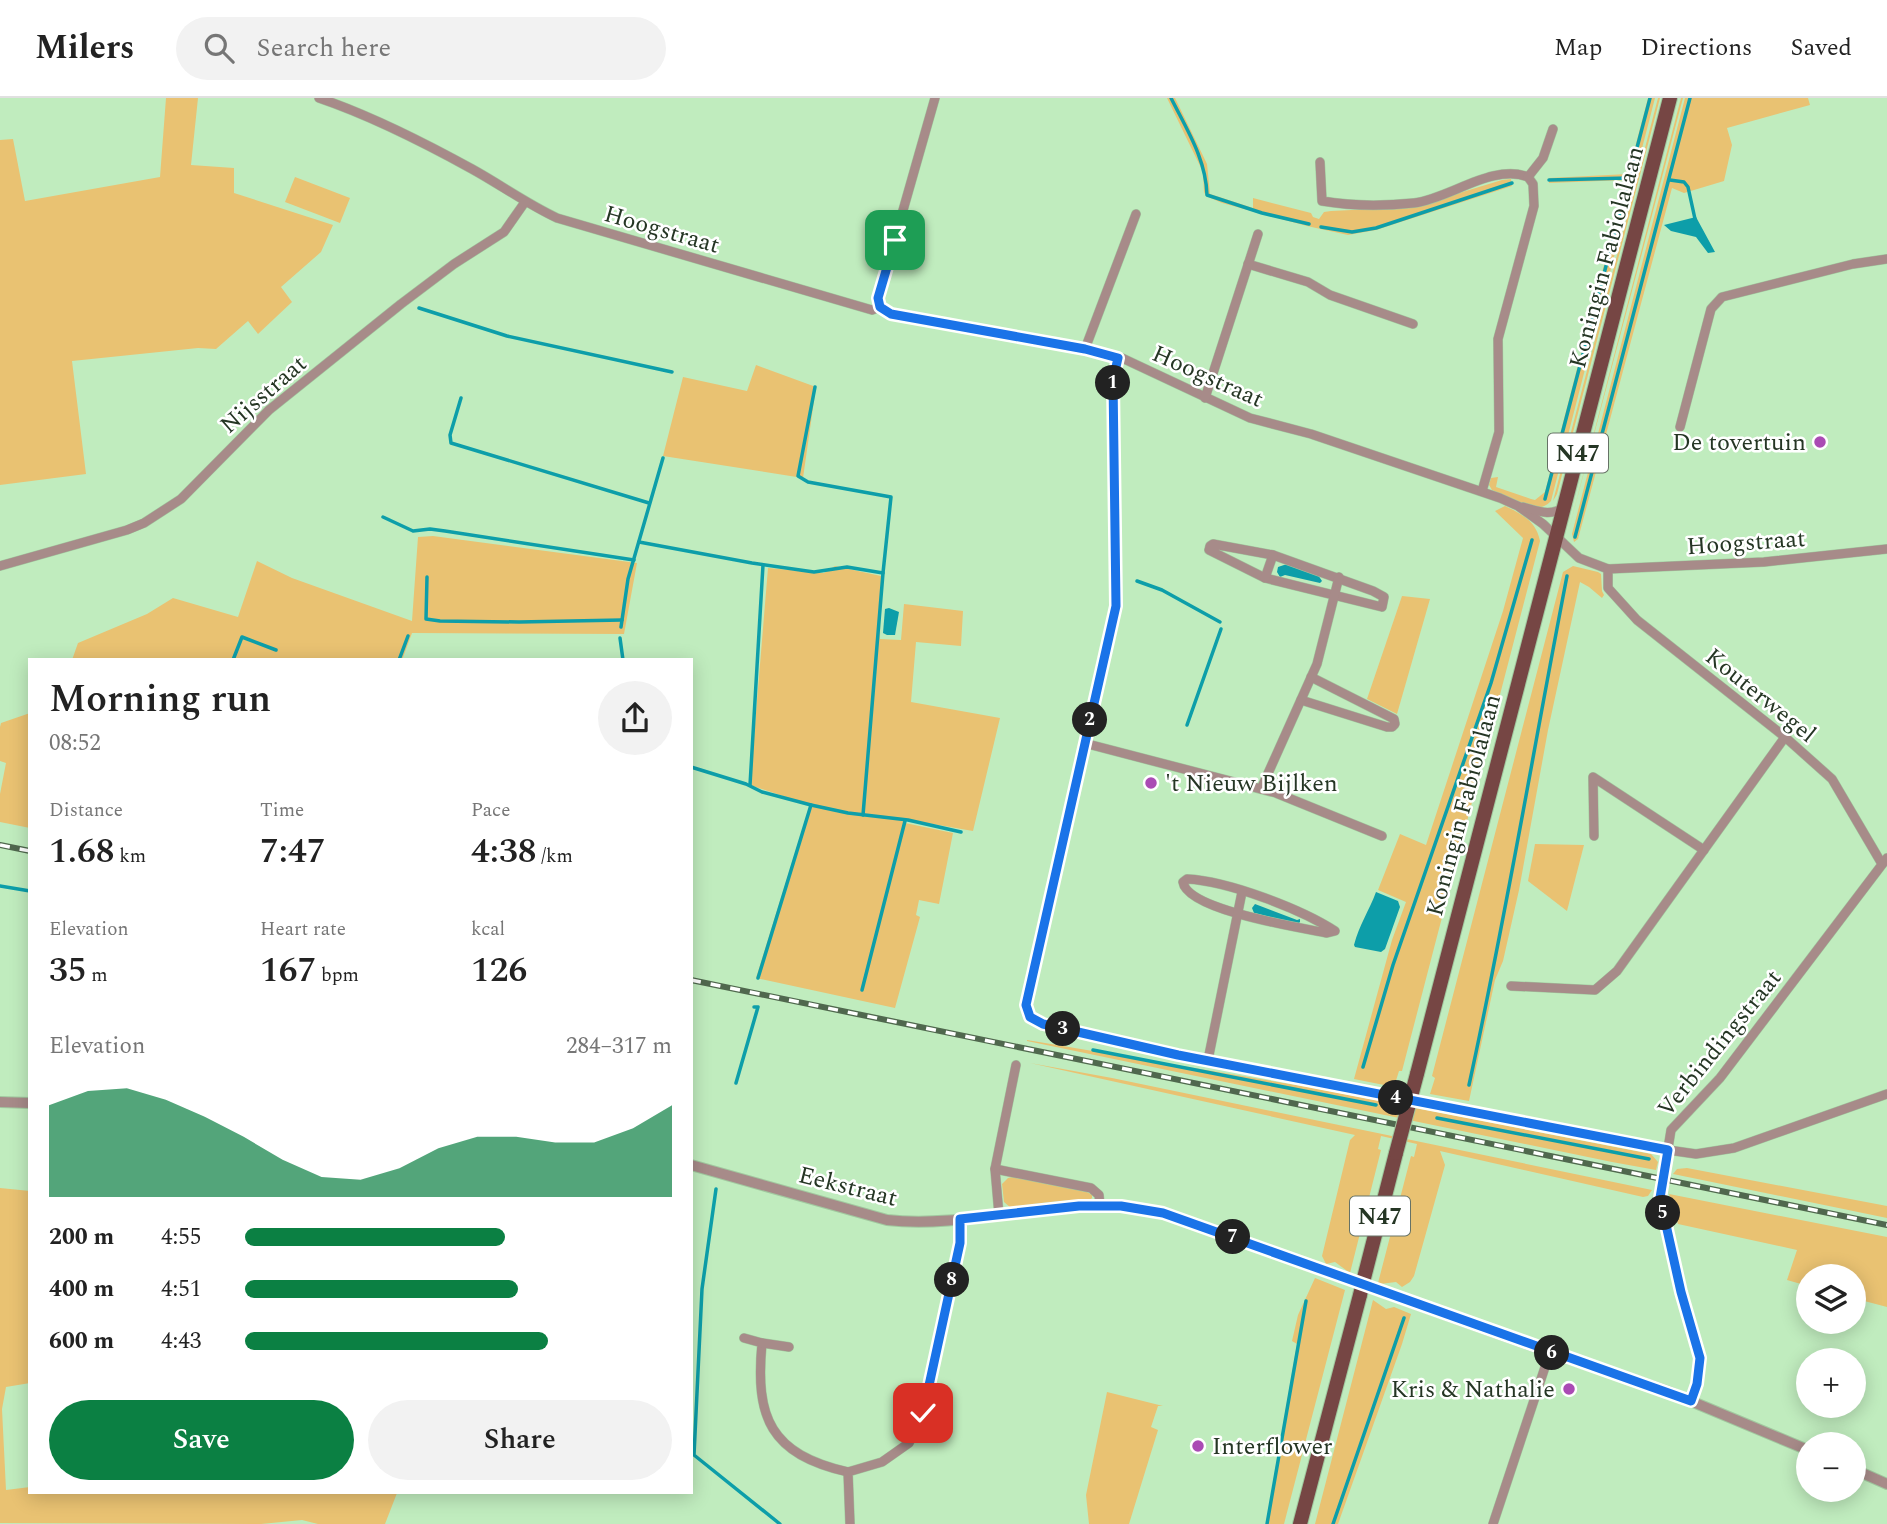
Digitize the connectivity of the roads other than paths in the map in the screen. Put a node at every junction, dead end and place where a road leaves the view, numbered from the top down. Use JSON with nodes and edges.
{"nodes":[{"id":1,"x":319,"y":98,"type":"edge"},
{"id":2,"x":935,"y":98,"type":"edge"},
{"id":3,"x":1670,"y":98,"type":"edge"},
{"id":4,"x":1553,"y":129,"type":"dead end"},
{"id":5,"x":1320,"y":162,"type":"dead end"},
{"id":6,"x":1528,"y":177,"type":"junction"},
{"id":7,"x":524,"y":202,"type":"junction"},
{"id":8,"x":1136,"y":214,"type":"dead end"},
{"id":9,"x":1258,"y":234,"type":"dead end"},
{"id":10,"x":1887,"y":259,"type":"edge"},
{"id":11,"x":1248,"y":264,"type":"junction"},
{"id":12,"x":880,"y":307,"type":"junction"},
{"id":13,"x":1413,"y":324,"type":"dead end"},
{"id":14,"x":1085,"y":349,"type":"junction"},
{"id":15,"x":1118,"y":358,"type":"junction"},
{"id":16,"x":1205,"y":398,"type":"junction"},
{"id":17,"x":1680,"y":427,"type":"dead end"},
{"id":18,"x":1482,"y":491,"type":"junction"},
{"id":19,"x":1518,"y":506,"type":"junction"},
{"id":20,"x":1564,"y":507,"type":"junction"},
{"id":21,"x":1556,"y":538,"type":"junction"},
{"id":22,"x":1887,"y":549,"type":"edge"},
{"id":23,"x":1273,"y":555,"type":"junction"},
{"id":24,"x":0,"y":566,"type":"edge"},
{"id":25,"x":1608,"y":569,"type":"junction"},
{"id":26,"x":1265,"y":578,"type":"junction"},
{"id":27,"x":1339,"y":578,"type":"junction"},
{"id":28,"x":1334,"y":596,"type":"junction"},
{"id":29,"x":1311,"y":677,"type":"junction"},
{"id":30,"x":1301,"y":700,"type":"junction"},
{"id":31,"x":1785,"y":737,"type":"junction"},
{"id":32,"x":1084,"y":743,"type":"junction"},
{"id":33,"x":1261,"y":789,"type":"junction"},
{"id":34,"x":1382,"y":836,"type":"dead end"},
{"id":35,"x":1594,"y":836,"type":"dead end"},
{"id":36,"x":1704,"y":850,"type":"junction"},
{"id":37,"x":1885,"y":861,"type":"edge"},
{"id":38,"x":1241,"y":892,"type":"junction"},
{"id":39,"x":1236,"y":914,"type":"junction"},
{"id":40,"x":1511,"y":986,"type":"dead end"},
{"id":41,"x":1209,"y":1060,"type":"junction"},
{"id":42,"x":1016,"y":1065,"type":"dead end"},
{"id":43,"x":1887,"y":1094,"type":"edge"},
{"id":44,"x":0,"y":1102,"type":"edge"},
{"id":45,"x":28,"y":1102,"type":"edge"},
{"id":46,"x":1668,"y":1150,"type":"junction"},
{"id":47,"x":693,"y":1167,"type":"edge"},
{"id":48,"x":995,"y":1169,"type":"junction"},
{"id":49,"x":1100,"y":1205,"type":"junction"},
{"id":50,"x":999,"y":1215,"type":"junction"},
{"id":51,"x":960,"y":1219,"type":"junction"},
{"id":52,"x":744,"y":1338,"type":"dead end"},
{"id":53,"x":762,"y":1343,"type":"junction"},
{"id":54,"x":789,"y":1347,"type":"dead end"},
{"id":55,"x":1550,"y":1352,"type":"junction"},
{"id":56,"x":1691,"y":1401,"type":"junction"},
{"id":57,"x":1796,"y":1445,"type":"edge"},
{"id":58,"x":848,"y":1472,"type":"junction"},
{"id":59,"x":1866,"y":1475,"type":"edge"},
{"id":60,"x":1887,"y":1484,"type":"edge"},
{"id":61,"x":850,"y":1524,"type":"edge"},
{"id":62,"x":1300,"y":1524,"type":"edge"},
{"id":63,"x":1493,"y":1524,"type":"edge"}],
"edges":[{"from":1,"to":7,"type":"street","name":"Hoogstraat"},
{"from":2,"to":12,"type":"street"},
{"from":3,"to":20,"type":"main road","name":"Koningin Fabiolalaan","number":"N47"},
{"from":4,"to":6,"type":"street"},
{"from":5,"to":6,"type":"street"},
{"from":6,"to":18,"type":"street"},
{"from":7,"to":12,"type":"street","name":"Hoogstraat"},
{"from":7,"to":24,"type":"street","name":"Nijsstraat"},
{"from":8,"to":14,"type":"street"},
{"from":9,"to":11,"type":"street"},
{"from":10,"to":17,"type":"street"},
{"from":11,"to":13,"type":"street"},
{"from":11,"to":16,"type":"street"},
{"from":12,"to":14,"type":"street","name":"Hoogstraat"},
{"from":14,"to":15,"type":"street","name":"Hoogstraat"},
{"from":15,"to":16,"type":"street","name":"Hoogstraat"},
{"from":15,"to":32,"type":"street"},
{"from":16,"to":18,"type":"street","name":"Hoogstraat"},
{"from":18,"to":19,"type":"street","name":"Hoogstraat"},
{"from":19,"to":20,"type":"street"},
{"from":19,"to":21,"type":"street","name":"Hoogstraat"},
{"from":20,"to":21,"type":"main road","name":"Koningin Fabiolalaan","number":"N47"},
{"from":21,"to":25,"type":"street","name":"Hoogstraat"},
{"from":21,"to":62,"type":"main road","name":"Koningin Fabiolalaan","number":"N47","bridge":true},
{"from":22,"to":25,"type":"street","name":"Hoogstraat"},
{"from":23,"to":26,"type":"street"},
{"from":23,"to":26,"type":"street"},
{"from":23,"to":27,"type":"street"},
{"from":25,"to":31,"type":"street","name":"Kouterwegel"},
{"from":26,"to":28,"type":"street"},
{"from":27,"to":28,"type":"street"},
{"from":27,"to":28,"type":"street"},
{"from":28,"to":29,"type":"street"},
{"from":29,"to":30,"type":"street"},
{"from":29,"to":30,"type":"street"},
{"from":30,"to":33,"type":"street"},
{"from":31,"to":36,"type":"street"},
{"from":31,"to":37,"type":"street","name":"Kouterwegel"},
{"from":32,"to":33,"type":"street"},
{"from":32,"to":41,"type":"street"},
{"from":33,"to":34,"type":"street"},
{"from":35,"to":36,"type":"street"},
{"from":36,"to":40,"type":"street"},
{"from":37,"to":46,"type":"street","name":"Verbindingstraat"},
{"from":38,"to":39,"type":"street"},
{"from":38,"to":39,"type":"street"},
{"from":38,"to":39,"type":"street"},
{"from":39,"to":41,"type":"street"},
{"from":41,"to":46,"type":"street"},
{"from":42,"to":48,"type":"street"},
{"from":43,"to":46,"type":"street"},
{"from":44,"to":45,"type":"street"},
{"from":46,"to":56,"type":"street","name":"Verbindingstraat"},
{"from":47,"to":51,"type":"street","name":"Eekstraat"},
{"from":48,"to":49,"type":"street"},
{"from":48,"to":50,"type":"street"},
{"from":49,"to":50,"type":"street","name":"Eekstraat"},
{"from":49,"to":55,"type":"street","name":"Eekstraat"},
{"from":50,"to":51,"type":"street","name":"Eekstraat"},
{"from":51,"to":58,"type":"street"},
{"from":52,"to":53,"type":"street"},
{"from":53,"to":54,"type":"street"},
{"from":53,"to":58,"type":"street"},
{"from":55,"to":56,"type":"street","name":"Eekstraat"},
{"from":55,"to":63,"type":"street"},
{"from":56,"to":57,"type":"street","name":"Eekstraat"},
{"from":58,"to":61,"type":"street"},
{"from":59,"to":60,"type":"street"}]}
